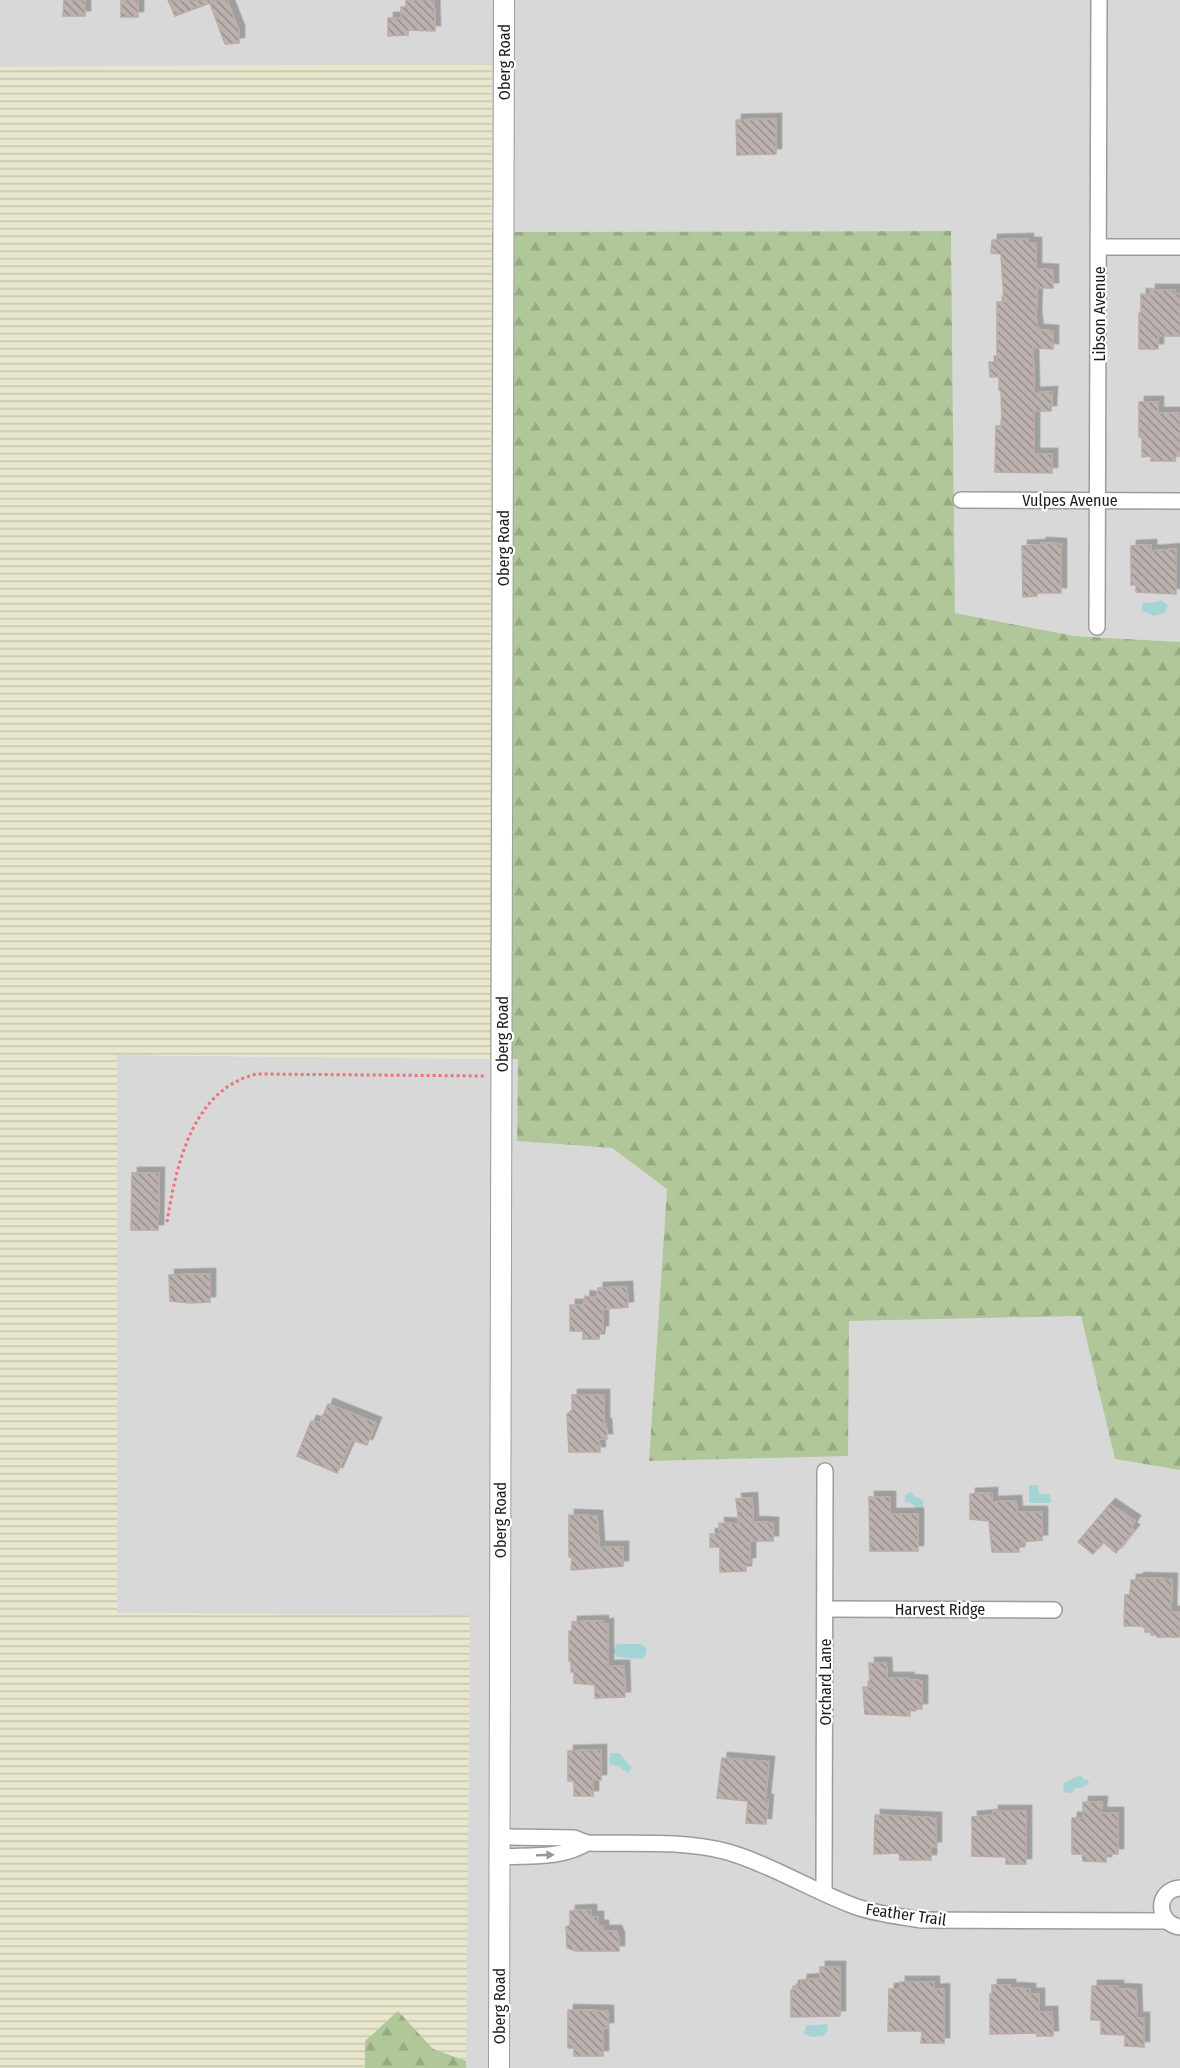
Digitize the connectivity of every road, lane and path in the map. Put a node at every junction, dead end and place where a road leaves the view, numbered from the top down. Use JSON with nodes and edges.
{"nodes":[{"id":1,"x":504,"y":0,"type":"edge"},
{"id":2,"x":1100,"y":0,"type":"edge"},
{"id":3,"x":1099,"y":247,"type":"junction"},
{"id":4,"x":1180,"y":247,"type":"edge"},
{"id":5,"x":961,"y":500,"type":"dead end"},
{"id":6,"x":1099,"y":500,"type":"junction"},
{"id":7,"x":1180,"y":501,"type":"edge"},
{"id":8,"x":1097,"y":627,"type":"dead end"},
{"id":9,"x":502,"y":1076,"type":"junction"},
{"id":10,"x":167,"y":1222,"type":"dead end"},
{"id":11,"x":825,"y":1471,"type":"dead end"},
{"id":12,"x":826,"y":1609,"type":"junction"},
{"id":13,"x":1054,"y":1610,"type":"dead end"},
{"id":14,"x":500,"y":1837,"type":"junction"},
{"id":15,"x":586,"y":1843,"type":"junction"},
{"id":16,"x":500,"y":1857,"type":"junction"},
{"id":17,"x":1180,"y":1888,"type":"edge"},
{"id":18,"x":824,"y":1893,"type":"junction"},
{"id":19,"x":1173,"y":1924,"type":"edge"},
{"id":20,"x":499,"y":2068,"type":"edge"}],
"edges":[{"from":1,"to":9,"type":"street","name":"Oberg Road"},
{"from":2,"to":3,"type":"street","name":"Libson Avenue"},
{"from":3,"to":4,"type":"street"},
{"from":3,"to":6,"type":"street","name":"Libson Avenue"},
{"from":5,"to":6,"type":"street","name":"Vulpes Avenue"},
{"from":6,"to":7,"type":"street","name":"Vulpes Avenue"},
{"from":6,"to":8,"type":"street","name":"Libson Avenue"},
{"from":9,"to":10,"type":"path"},
{"from":9,"to":14,"type":"street","name":"Oberg Road"},
{"from":11,"to":12,"type":"street","name":"Orchard Lane"},
{"from":12,"to":13,"type":"street","name":"Harvest Ridge"},
{"from":12,"to":18,"type":"street","name":"Orchard Lane"},
{"from":14,"to":15,"type":"street","name":"Feather Trail"},
{"from":14,"to":16,"type":"street","name":"Oberg Road"},
{"from":16,"to":15,"type":"street","name":"Feather Trail","one_way":true},
{"from":15,"to":18,"type":"street","name":"Feather Trail"},
{"from":16,"to":20,"type":"street","name":"Oberg Road"},
{"from":17,"to":19,"type":"street"},
{"from":18,"to":19,"type":"street","name":"Feather Trail"}]}
